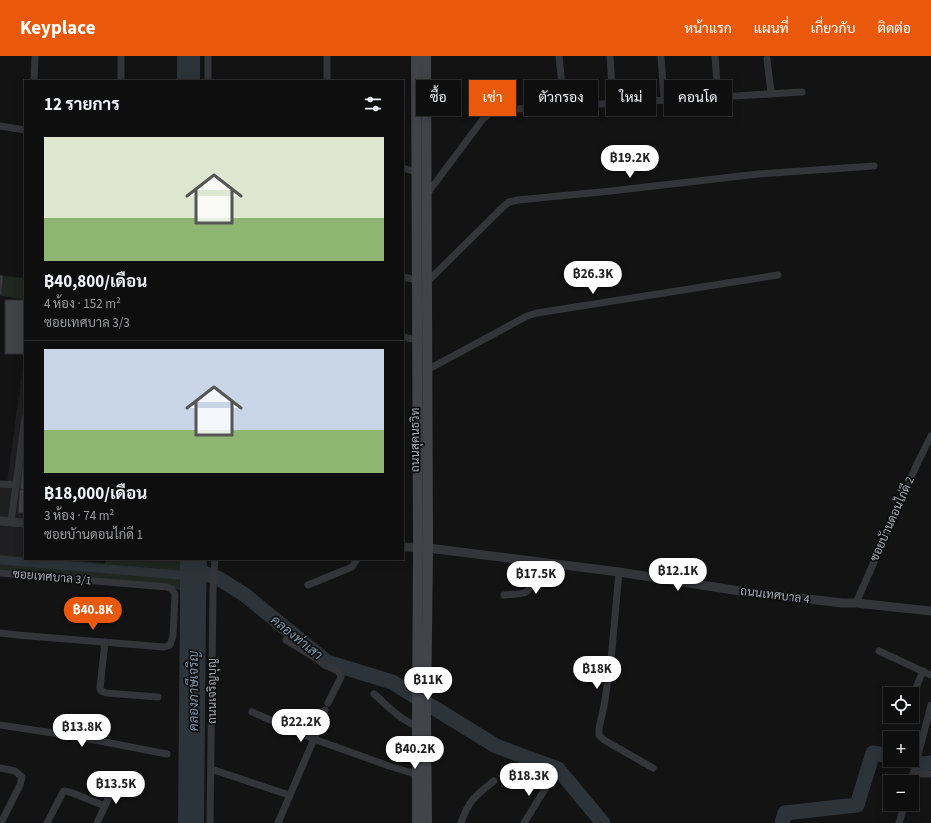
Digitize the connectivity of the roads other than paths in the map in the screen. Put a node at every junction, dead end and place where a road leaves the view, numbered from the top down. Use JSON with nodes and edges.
{"nodes":[{"id":1,"x":35,"y":56,"type":"edge"},
{"id":2,"x":121,"y":56,"type":"edge"},
{"id":3,"x":208,"y":56,"type":"edge"},
{"id":4,"x":327,"y":56,"type":"edge"},
{"id":5,"x":416,"y":56,"type":"edge"},
{"id":6,"x":426,"y":56,"type":"edge"},
{"id":7,"x":559,"y":56,"type":"edge"},
{"id":8,"x":610,"y":56,"type":"edge"},
{"id":9,"x":715,"y":56,"type":"edge"},
{"id":10,"x":661,"y":58,"type":"dead end"},
{"id":11,"x":767,"y":59,"type":"dead end"},
{"id":12,"x":34,"y":80,"type":"edge"},
{"id":13,"x":121,"y":80,"type":"edge"},
{"id":14,"x":208,"y":80,"type":"edge"},
{"id":15,"x":327,"y":80,"type":"edge"},
{"id":16,"x":561,"y":80,"type":"edge"},
{"id":17,"x":612,"y":80,"type":"edge"},
{"id":18,"x":717,"y":80,"type":"edge"},
{"id":19,"x":802,"y":92,"type":"dead end"},
{"id":20,"x":771,"y":93,"type":"junction"},
{"id":21,"x":732,"y":95,"type":"edge"},
{"id":22,"x":656,"y":100,"type":"edge"},
{"id":23,"x":664,"y":100,"type":"joint"},
{"id":24,"x":524,"y":108,"type":"edge"},
{"id":25,"x":0,"y":126,"type":"edge"},
{"id":26,"x":24,"y":130,"type":"edge"},
{"id":27,"x":874,"y":166,"type":"dead end"},
{"id":28,"x":404,"y":168,"type":"edge"},
{"id":29,"x":416,"y":172,"type":"junction"},
{"id":30,"x":427,"y":194,"type":"junction"},
{"id":31,"x":416,"y":204,"type":"junction"},
{"id":32,"x":778,"y":275,"type":"dead end"},
{"id":33,"x":404,"y":277,"type":"edge"},
{"id":34,"x":422,"y":281,"type":"junction"},
{"id":35,"x":404,"y":337,"type":"edge"},
{"id":36,"x":427,"y":339,"type":"junction"},
{"id":37,"x":417,"y":340,"type":"junction"},
{"id":38,"x":427,"y":370,"type":"junction"},
{"id":39,"x":24,"y":425,"type":"edge"},
{"id":40,"x":931,"y":436,"type":"edge"},
{"id":41,"x":0,"y":484,"type":"edge"},
{"id":42,"x":16,"y":485,"type":"junction"},
{"id":43,"x":0,"y":521,"type":"edge"},
{"id":44,"x":11,"y":522,"type":"junction"},
{"id":45,"x":24,"y":523,"type":"edge"},
{"id":46,"x":404,"y":547,"type":"edge"},
{"id":47,"x":423,"y":548,"type":"junction"},
{"id":48,"x":215,"y":560,"type":"edge"},
{"id":49,"x":356,"y":560,"type":"edge"},
{"id":50,"x":532,"y":561,"type":"junction"},
{"id":51,"x":0,"y":572,"type":"edge"},
{"id":52,"x":619,"y":572,"type":"junction"},
{"id":53,"x":308,"y":585,"type":"dead end"},
{"id":54,"x":504,"y":595,"type":"dead end"},
{"id":55,"x":856,"y":603,"type":"junction"},
{"id":56,"x":931,"y":611,"type":"edge"},
{"id":57,"x":0,"y":633,"type":"edge"},
{"id":58,"x":286,"y":640,"type":"dead end"},
{"id":59,"x":105,"y":642,"type":"junction"},
{"id":60,"x":879,"y":651,"type":"dead end"},
{"id":61,"x":923,"y":671,"type":"junction"},
{"id":62,"x":931,"y":675,"type":"edge"},
{"id":63,"x":916,"y":687,"type":"edge"},
{"id":64,"x":374,"y":694,"type":"dead end"},
{"id":65,"x":158,"y":697,"type":"dead end"},
{"id":66,"x":931,"y":705,"type":"edge"},
{"id":67,"x":252,"y":712,"type":"dead end"},
{"id":68,"x":421,"y":715,"type":"junction"},
{"id":69,"x":0,"y":726,"type":"edge"},
{"id":70,"x":417,"y":726,"type":"junction"},
{"id":71,"x":928,"y":728,"type":"edge"},
{"id":72,"x":314,"y":739,"type":"junction"},
{"id":73,"x":167,"y":754,"type":"dead end"},
{"id":74,"x":0,"y":768,"type":"edge"},
{"id":75,"x":653,"y":768,"type":"dead end"},
{"id":76,"x":211,"y":769,"type":"junction"},
{"id":77,"x":915,"y":769,"type":"junction"},
{"id":78,"x":422,"y":773,"type":"junction"},
{"id":79,"x":931,"y":774,"type":"edge"},
{"id":80,"x":913,"y":775,"type":"edge"},
{"id":81,"x":494,"y":781,"type":"dead end"},
{"id":82,"x":550,"y":781,"type":"dead end"},
{"id":83,"x":137,"y":793,"type":"dead end"},
{"id":84,"x":289,"y":795,"type":"junction"},
{"id":85,"x":105,"y":806,"type":"junction"},
{"id":86,"x":903,"y":811,"type":"edge"},
{"id":87,"x":1,"y":823,"type":"edge"},
{"id":88,"x":47,"y":823,"type":"edge"},
{"id":89,"x":98,"y":823,"type":"edge"},
{"id":90,"x":210,"y":823,"type":"edge"},
{"id":91,"x":278,"y":823,"type":"edge"},
{"id":92,"x":417,"y":823,"type":"edge"},
{"id":93,"x":427,"y":823,"type":"edge"},
{"id":94,"x":461,"y":823,"type":"edge"},
{"id":95,"x":524,"y":823,"type":"edge"},
{"id":96,"x":899,"y":823,"type":"edge"}],
"edges":[{"from":1,"to":12,"type":"street"},
{"from":2,"to":13,"type":"street"},
{"from":3,"to":14,"type":"street"},
{"from":4,"to":15,"type":"street"},
{"from":5,"to":29,"type":"main road","name":"ถนนสุคนธวิท"},
{"from":6,"to":30,"type":"main road","name":"ถนนสุคนธวิท"},
{"from":7,"to":16,"type":"street"},
{"from":8,"to":17,"type":"street"},
{"from":9,"to":18,"type":"street"},
{"from":10,"to":23,"type":"street"},
{"from":11,"to":20,"type":"street"},
{"from":19,"to":20,"type":"street"},
{"from":20,"to":21,"type":"street"},
{"from":22,"to":23,"type":"street"},
{"from":24,"to":30,"type":"street"},
{"from":25,"to":26,"type":"street"},
{"from":27,"to":34,"type":"street"},
{"from":28,"to":29,"type":"street"},
{"from":29,"to":31,"type":"main road","name":"ถนนสุคนธวิท"},
{"from":30,"to":31,"type":"street"},
{"from":30,"to":34,"type":"main road","name":"ถนนสุคนธวิท"},
{"from":31,"to":34,"type":"main road","name":"ถนนสุคนธวิท"},
{"from":32,"to":38,"type":"street"},
{"from":33,"to":34,"type":"street"},
{"from":34,"to":36,"type":"main road","name":"ถนนสุคนธวิท"},
{"from":34,"to":37,"type":"main road","name":"ถนนสุคนธวิท"},
{"from":35,"to":37,"type":"street"},
{"from":36,"to":37,"type":"street"},
{"from":36,"to":38,"type":"main road","name":"ถนนสุคนธวิท"},
{"from":37,"to":47,"type":"main road","name":"ถนนสุคนธวิท"},
{"from":38,"to":47,"type":"main road","name":"ถนนสุคนธวิท"},
{"from":39,"to":42,"type":"street"},
{"from":40,"to":55,"type":"street","name":"ซอยบัานดอนไก่ดี 2"},
{"from":41,"to":42,"type":"street"},
{"from":42,"to":44,"type":"street"},
{"from":43,"to":44,"type":"street"},
{"from":44,"to":45,"type":"street"},
{"from":46,"to":47,"type":"street","name":"ถนนเทศบาล 4"},
{"from":47,"to":50,"type":"street","name":"ถนนเทศบาล 4"},
{"from":47,"to":68,"type":"main road","name":"ถนนสุคนธวิท"},
{"from":48,"to":76,"type":"street","name":"ถนนเจริญบุญ"},
{"from":49,"to":53,"type":"street"},
{"from":50,"to":52,"type":"street","name":"ถนนเทศบาล 4"},
{"from":50,"to":54,"type":"street"},
{"from":51,"to":59,"type":"street","name":"ซอยเทศบาล 3/1"},
{"from":52,"to":55,"type":"street","name":"ถนนเทศบาล 4"},
{"from":52,"to":75,"type":"street"},
{"from":55,"to":56,"type":"street","name":"ถนนเทศบาล 4"},
{"from":57,"to":59,"type":"street"},
{"from":58,"to":72,"type":"street"},
{"from":59,"to":65,"type":"street"},
{"from":60,"to":61,"type":"street"},
{"from":61,"to":62,"type":"street"},
{"from":61,"to":63,"type":"street"},
{"from":64,"to":70,"type":"street"},
{"from":66,"to":71,"type":"street"},
{"from":67,"to":72,"type":"street"},
{"from":68,"to":70,"type":"main road","name":"ถนนสุคนธวิท"},
{"from":68,"to":78,"type":"main road","name":"ถนนสุคนธวิท"},
{"from":69,"to":73,"type":"street"},
{"from":70,"to":78,"type":"main road","name":"ถนนสุคนธวิท"},
{"from":71,"to":77,"type":"street"},
{"from":72,"to":78,"type":"street"},
{"from":72,"to":84,"type":"street"},
{"from":74,"to":87,"type":"street"},
{"from":76,"to":84,"type":"street"},
{"from":76,"to":90,"type":"street","name":"ถนนเจริญบุญ"},
{"from":77,"to":79,"type":"street"},
{"from":77,"to":80,"type":"street"},
{"from":78,"to":92,"type":"main road","name":"ถนนสุคนธวิท"},
{"from":78,"to":93,"type":"main road","name":"ถนนสุคนธวิท"},
{"from":81,"to":94,"type":"street"},
{"from":82,"to":95,"type":"street"},
{"from":83,"to":85,"type":"street"},
{"from":84,"to":91,"type":"street"},
{"from":85,"to":88,"type":"street"},
{"from":85,"to":89,"type":"street"},
{"from":86,"to":96,"type":"street"}]}
